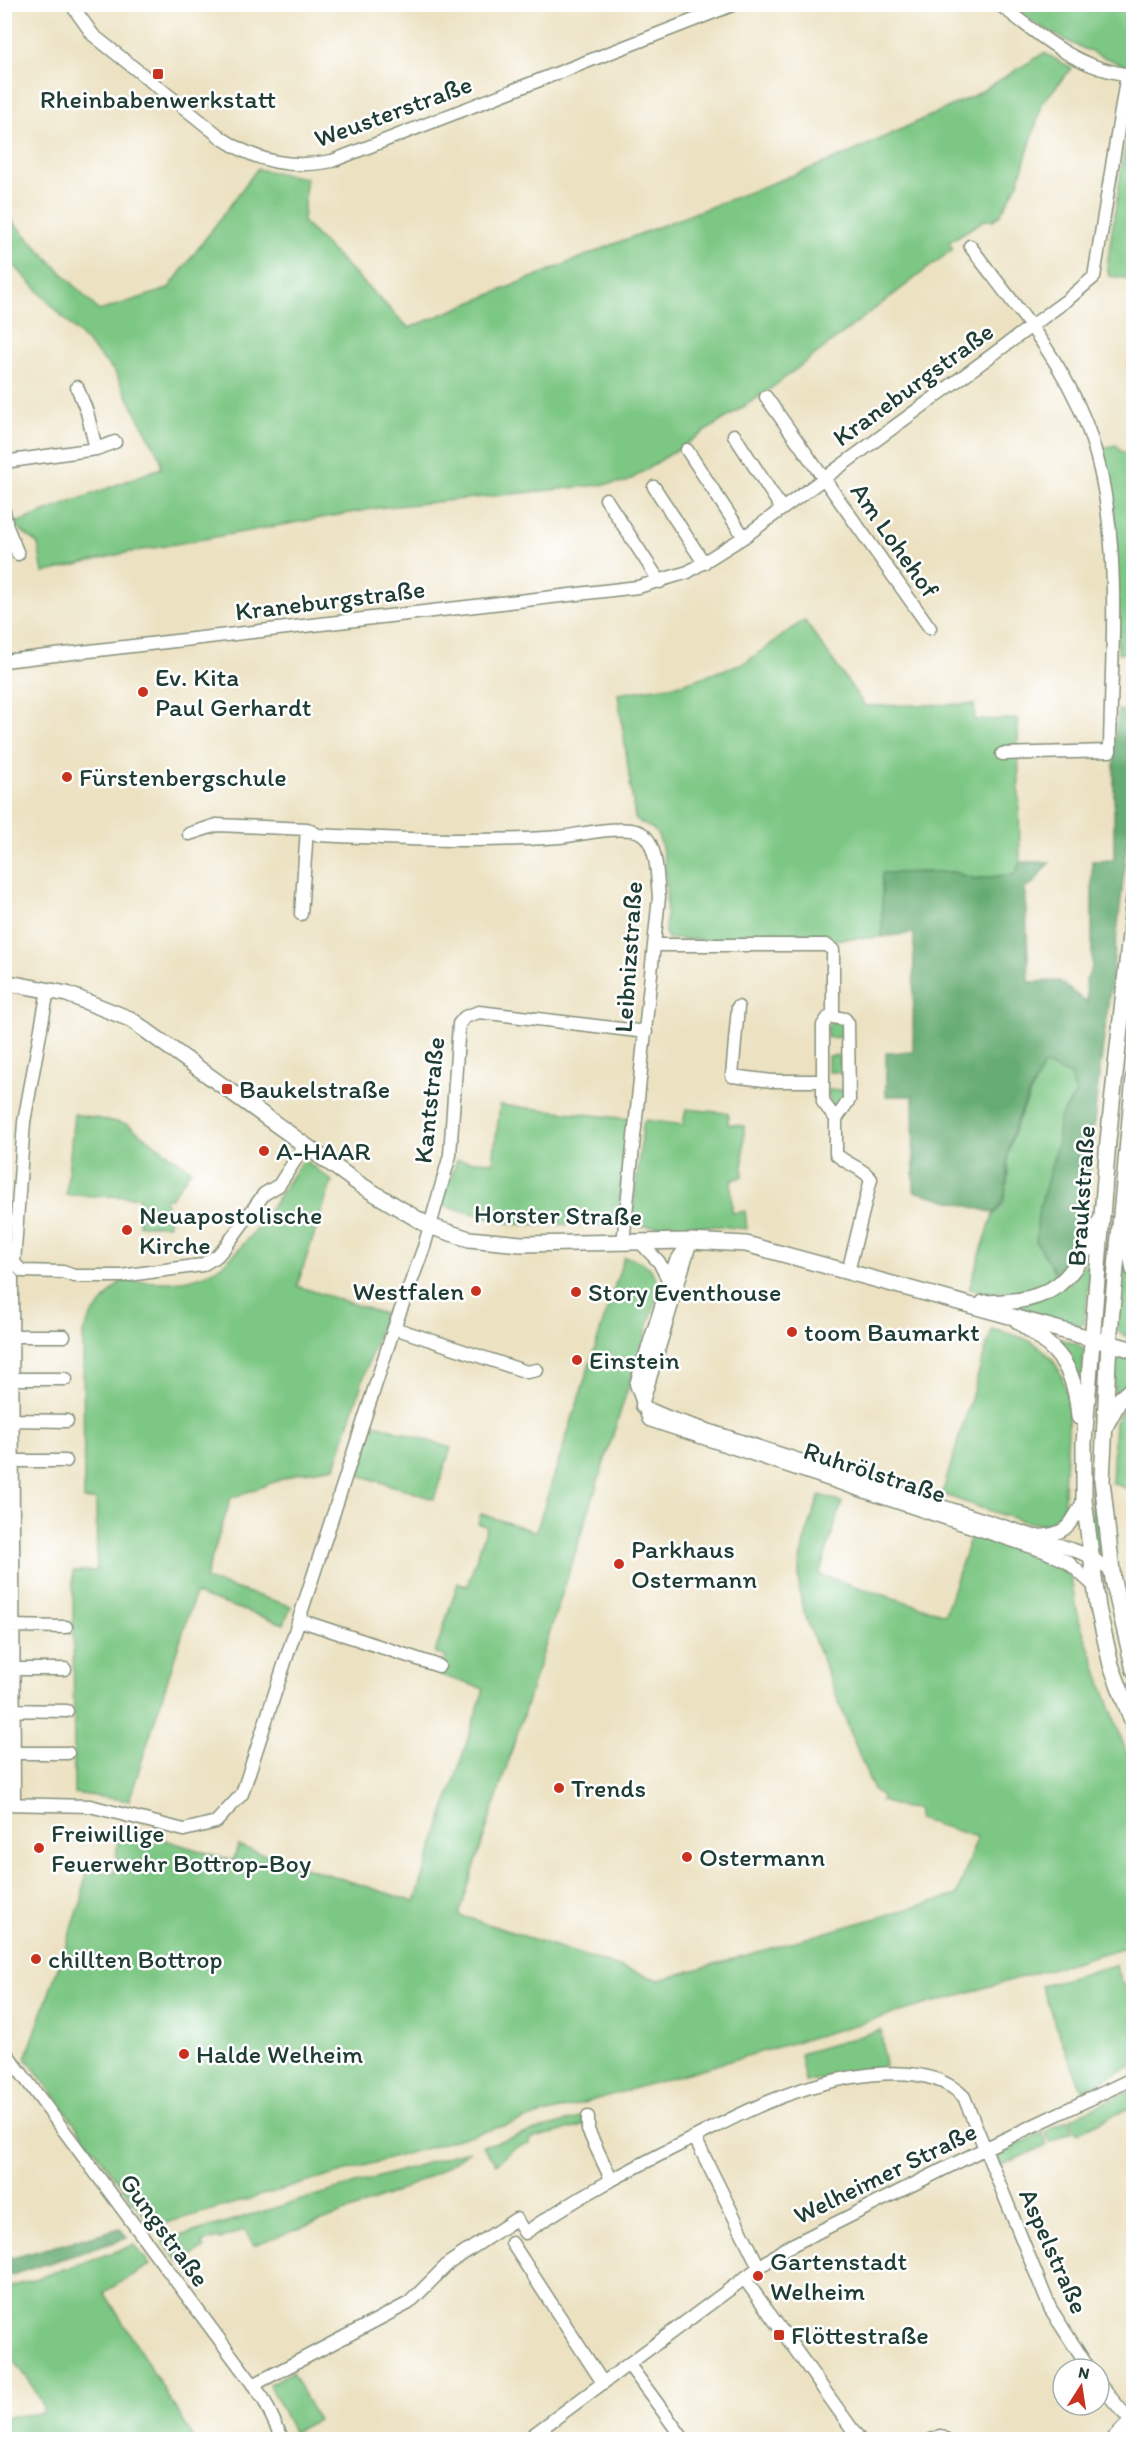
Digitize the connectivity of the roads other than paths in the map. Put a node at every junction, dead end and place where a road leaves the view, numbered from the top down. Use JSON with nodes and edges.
{"nodes":[{"id":1,"x":71,"y":4,"type":"edge"},
{"id":2,"x":735,"y":4,"type":"edge"},
{"id":3,"x":999,"y":4,"type":"edge"},
{"id":4,"x":1130,"y":75,"type":"edge"},
{"id":5,"x":970,"y":246,"type":"dead end"},
{"id":6,"x":1029,"y":326,"type":"junction"},
{"id":7,"x":77,"y":387,"type":"dead end"},
{"id":8,"x":766,"y":397,"type":"dead end"},
{"id":9,"x":734,"y":435,"type":"dead end"},
{"id":10,"x":115,"y":441,"type":"dead end"},
{"id":11,"x":96,"y":449,"type":"junction"},
{"id":12,"x":687,"y":450,"type":"dead end"},
{"id":13,"x":4,"y":462,"type":"edge"},
{"id":14,"x":823,"y":478,"type":"junction"},
{"id":15,"x":654,"y":487,"type":"dead end"},
{"id":16,"x":606,"y":499,"type":"dead end"},
{"id":17,"x":782,"y":509,"type":"junction"},
{"id":18,"x":4,"y":511,"type":"edge"},
{"id":19,"x":744,"y":537,"type":"junction"},
{"id":20,"x":18,"y":554,"type":"dead end"},
{"id":21,"x":704,"y":562,"type":"junction"},
{"id":22,"x":660,"y":582,"type":"junction"},
{"id":23,"x":930,"y":628,"type":"dead end"},
{"id":24,"x":4,"y":661,"type":"edge"},
{"id":25,"x":1002,"y":754,"type":"dead end"},
{"id":26,"x":307,"y":829,"type":"junction"},
{"id":27,"x":189,"y":834,"type":"dead end"},
{"id":28,"x":1134,"y":897,"type":"edge"},
{"id":29,"x":301,"y":914,"type":"dead end"},
{"id":30,"x":655,"y":945,"type":"junction"},
{"id":31,"x":4,"y":982,"type":"edge"},
{"id":32,"x":48,"y":990,"type":"junction"},
{"id":33,"x":738,"y":1007,"type":"dead end"},
{"id":34,"x":832,"y":1017,"type":"junction"},
{"id":35,"x":646,"y":1032,"type":"junction"},
{"id":36,"x":1134,"y":1077,"type":"edge"},
{"id":37,"x":823,"y":1081,"type":"junction"},
{"id":38,"x":836,"y":1119,"type":"junction"},
{"id":39,"x":305,"y":1145,"type":"junction"},
{"id":40,"x":1123,"y":1195,"type":"junction"},
{"id":41,"x":1104,"y":1213,"type":"junction"},
{"id":42,"x":429,"y":1226,"type":"junction"},
{"id":43,"x":690,"y":1241,"type":"junction"},
{"id":44,"x":640,"y":1242,"type":"junction"},
{"id":45,"x":623,"y":1243,"type":"junction"},
{"id":46,"x":1134,"y":1270,"type":"edge"},
{"id":47,"x":6,"y":1272,"type":"edge"},
{"id":48,"x":848,"y":1272,"type":"junction"},
{"id":49,"x":669,"y":1281,"type":"junction"},
{"id":50,"x":961,"y":1303,"type":"junction"},
{"id":51,"x":1011,"y":1316,"type":"junction"},
{"id":52,"x":394,"y":1328,"type":"junction"},
{"id":53,"x":11,"y":1336,"type":"junction"},
{"id":54,"x":64,"y":1336,"type":"dead end"},
{"id":55,"x":1093,"y":1337,"type":"junction"},
{"id":56,"x":1108,"y":1342,"type":"junction"},
{"id":57,"x":1134,"y":1350,"type":"edge"},
{"id":58,"x":537,"y":1370,"type":"dead end"},
{"id":59,"x":9,"y":1377,"type":"edge"},
{"id":60,"x":66,"y":1380,"type":"dead end"},
{"id":61,"x":1134,"y":1387,"type":"edge"},
{"id":62,"x":642,"y":1407,"type":"junction"},
{"id":63,"x":12,"y":1420,"type":"junction"},
{"id":64,"x":67,"y":1420,"type":"dead end"},
{"id":65,"x":1103,"y":1429,"type":"junction"},
{"id":66,"x":1084,"y":1443,"type":"junction"},
{"id":67,"x":13,"y":1461,"type":"junction"},
{"id":68,"x":66,"y":1461,"type":"dead end"},
{"id":69,"x":1084,"y":1500,"type":"junction"},
{"id":70,"x":1034,"y":1536,"type":"junction"},
{"id":71,"x":8,"y":1543,"type":"edge"},
{"id":72,"x":1089,"y":1556,"type":"junction"},
{"id":73,"x":1112,"y":1572,"type":"junction"},
{"id":74,"x":1093,"y":1585,"type":"junction"},
{"id":75,"x":298,"y":1620,"type":"junction"},
{"id":76,"x":8,"y":1626,"type":"edge"},
{"id":77,"x":66,"y":1627,"type":"dead end"},
{"id":78,"x":439,"y":1666,"type":"dead end"},
{"id":79,"x":13,"y":1669,"type":"junction"},
{"id":80,"x":65,"y":1669,"type":"dead end"},
{"id":81,"x":1134,"y":1670,"type":"edge"},
{"id":82,"x":9,"y":1710,"type":"edge"},
{"id":83,"x":67,"y":1711,"type":"dead end"},
{"id":84,"x":1134,"y":1726,"type":"edge"},
{"id":85,"x":14,"y":1753,"type":"junction"},
{"id":86,"x":68,"y":1753,"type":"dead end"},
{"id":87,"x":9,"y":1804,"type":"edge"},
{"id":88,"x":4,"y":2050,"type":"edge"},
{"id":89,"x":1134,"y":2078,"type":"edge"},
{"id":90,"x":588,"y":2117,"type":"dead end"},
{"id":91,"x":695,"y":2138,"type":"junction"},
{"id":92,"x":984,"y":2149,"type":"junction"},
{"id":93,"x":611,"y":2179,"type":"junction"},
{"id":94,"x":501,"y":2229,"type":"junction"},
{"id":95,"x":525,"y":2233,"type":"junction"},
{"id":96,"x":512,"y":2243,"type":"junction"},
{"id":97,"x":759,"y":2266,"type":"junction"},
{"id":98,"x":744,"y":2278,"type":"junction"},
{"id":99,"x":1081,"y":2357,"type":"edge"},
{"id":100,"x":629,"y":2365,"type":"junction"},
{"id":101,"x":603,"y":2383,"type":"junction"},
{"id":102,"x":253,"y":2385,"type":"junction"},
{"id":103,"x":1111,"y":2397,"type":"edge"},
{"id":104,"x":1132,"y":2421,"type":"edge"},
{"id":105,"x":283,"y":2439,"type":"edge"},
{"id":106,"x":526,"y":2439,"type":"edge"},
{"id":107,"x":684,"y":2439,"type":"edge"},
{"id":108,"x":860,"y":2439,"type":"edge"},
{"id":109,"x":931,"y":2439,"type":"edge"},
{"id":110,"x":947,"y":2439,"type":"edge"},
{"id":111,"x":1112,"y":2439,"type":"edge"}],
"edges":[{"from":1,"to":2,"type":"street","name":"Weusterstraße"},
{"from":3,"to":4,"type":"street"},
{"from":4,"to":6,"type":"street","name":"Kraneburgstraße"},
{"from":5,"to":6,"type":"street","name":"Kraneburgstraße"},
{"from":6,"to":14,"type":"street","name":"Kraneburgstraße"},
{"from":6,"to":25,"type":"street"},
{"from":7,"to":11,"type":"street"},
{"from":8,"to":14,"type":"street","name":"Kraneburgstraße"},
{"from":9,"to":17,"type":"street"},
{"from":10,"to":11,"type":"street"},
{"from":11,"to":13,"type":"street"},
{"from":12,"to":19,"type":"street"},
{"from":14,"to":17,"type":"street","name":"Kraneburgstraße"},
{"from":14,"to":23,"type":"street","name":"Am Lohehof"},
{"from":15,"to":21,"type":"street"},
{"from":16,"to":22,"type":"street"},
{"from":17,"to":19,"type":"street","name":"Kraneburgstraße"},
{"from":18,"to":20,"type":"street"},
{"from":19,"to":21,"type":"street","name":"Kraneburgstraße"},
{"from":21,"to":22,"type":"street","name":"Kraneburgstraße"},
{"from":22,"to":24,"type":"street","name":"Kraneburgstraße"},
{"from":26,"to":27,"type":"street","name":"Leibnizstraße"},
{"from":26,"to":29,"type":"street"},
{"from":26,"to":30,"type":"street","name":"Leibnizstraße"},
{"from":28,"to":41,"type":"main road","name":"Braukstraße"},
{"from":30,"to":34,"type":"street"},
{"from":30,"to":35,"type":"street","name":"Leibnizstraße"},
{"from":31,"to":32,"type":"main road","name":"Horster Straße"},
{"from":32,"to":39,"type":"main road","name":"Horster Straße"},
{"from":32,"to":39,"type":"street"},
{"from":33,"to":37,"type":"street"},
{"from":34,"to":37,"type":"street"},
{"from":34,"to":38,"type":"street"},
{"from":35,"to":42,"type":"street","name":"Kantstraße"},
{"from":35,"to":45,"type":"street","name":"Leibnizstraße"},
{"from":36,"to":40,"type":"main road","name":"Braukstraße"},
{"from":37,"to":38,"type":"street"},
{"from":38,"to":48,"type":"street"},
{"from":39,"to":42,"type":"main road","name":"Horster Straße"},
{"from":40,"to":46,"type":"main road"},
{"from":40,"to":56,"type":"main road","name":"Braukstraße"},
{"from":41,"to":50,"type":"main road"},
{"from":41,"to":55,"type":"main road","name":"Braukstraße"},
{"from":42,"to":45,"type":"main road","name":"Horster Straße"},
{"from":42,"to":52,"type":"street"},
{"from":43,"to":44,"type":"main road","name":"Horster Straße"},
{"from":43,"to":48,"type":"main road","name":"Horster Straße"},
{"from":43,"to":49,"type":"street"},
{"from":43,"to":62,"type":"street"},
{"from":44,"to":45,"type":"main road","name":"Horster Straße"},
{"from":44,"to":49,"type":"street"},
{"from":47,"to":53,"type":"street"},
{"from":48,"to":50,"type":"main road","name":"Horster Straße"},
{"from":49,"to":62,"type":"street"},
{"from":50,"to":51,"type":"main road","name":"Horster Straße"},
{"from":51,"to":55,"type":"main road","name":"Horster Straße"},
{"from":51,"to":66,"type":"main road"},
{"from":52,"to":58,"type":"street"},
{"from":52,"to":75,"type":"street"},
{"from":53,"to":54,"type":"street"},
{"from":53,"to":59,"type":"street"},
{"from":55,"to":56,"type":"main road","name":"Horster Straße"},
{"from":55,"to":66,"type":"main road","name":"Braukstraße"},
{"from":56,"to":57,"type":"main road","name":"Horster Straße"},
{"from":56,"to":65,"type":"main road","name":"Braukstraße"},
{"from":59,"to":60,"type":"street"},
{"from":59,"to":63,"type":"street"},
{"from":61,"to":65,"type":"main road"},
{"from":62,"to":70,"type":"street","name":"Ruhrölstraße"},
{"from":62,"to":74,"type":"street","name":"Ruhrölstraße"},
{"from":63,"to":64,"type":"street"},
{"from":63,"to":67,"type":"street"},
{"from":65,"to":73,"type":"main road","name":"Braukstraße"},
{"from":66,"to":69,"type":"main road","name":"Braukstraße"},
{"from":67,"to":68,"type":"street"},
{"from":67,"to":71,"type":"street"},
{"from":69,"to":70,"type":"street"},
{"from":69,"to":72,"type":"main road","name":"Braukstraße"},
{"from":70,"to":72,"type":"street"},
{"from":71,"to":76,"type":"street"},
{"from":72,"to":73,"type":"street"},
{"from":72,"to":74,"type":"main road","name":"Braukstraße"},
{"from":73,"to":81,"type":"main road","name":"Braukstraße"},
{"from":74,"to":84,"type":"main road","name":"Braukstraße"},
{"from":75,"to":78,"type":"street"},
{"from":75,"to":87,"type":"street"},
{"from":76,"to":77,"type":"street"},
{"from":76,"to":79,"type":"street"},
{"from":79,"to":80,"type":"street"},
{"from":79,"to":82,"type":"street"},
{"from":82,"to":83,"type":"street"},
{"from":82,"to":85,"type":"street"},
{"from":85,"to":86,"type":"street"},
{"from":85,"to":87,"type":"street"},
{"from":88,"to":102,"type":"street","name":"Gungstraße"},
{"from":89,"to":92,"type":"street","name":"Welheimer Straße"},
{"from":90,"to":93,"type":"street"},
{"from":91,"to":92,"type":"street","name":"Aspelstraße"},
{"from":91,"to":93,"type":"street","name":"Aspelstraße"},
{"from":91,"to":97,"type":"street"},
{"from":92,"to":97,"type":"street","name":"Welheimer Straße"},
{"from":92,"to":99,"type":"street","name":"Aspelstraße"},
{"from":93,"to":95,"type":"street","name":"Aspelstraße"},
{"from":94,"to":95,"type":"street"},
{"from":94,"to":96,"type":"street"},
{"from":94,"to":102,"type":"street"},
{"from":95,"to":96,"type":"street","name":"Aspelstraße"},
{"from":96,"to":101,"type":"street"},
{"from":97,"to":98,"type":"street","name":"Welheimer Straße"},
{"from":98,"to":100,"type":"street","name":"Welheimer Straße"},
{"from":98,"to":108,"type":"street"},
{"from":100,"to":101,"type":"street","name":"Welheimer Straße"},
{"from":100,"to":107,"type":"street"},
{"from":101,"to":106,"type":"street","name":"Welheimer Straße"},
{"from":102,"to":105,"type":"street","name":"Gungstraße"},
{"from":103,"to":104,"type":"street"},
{"from":104,"to":111,"type":"street"},
{"from":109,"to":110,"type":"street"}]}
